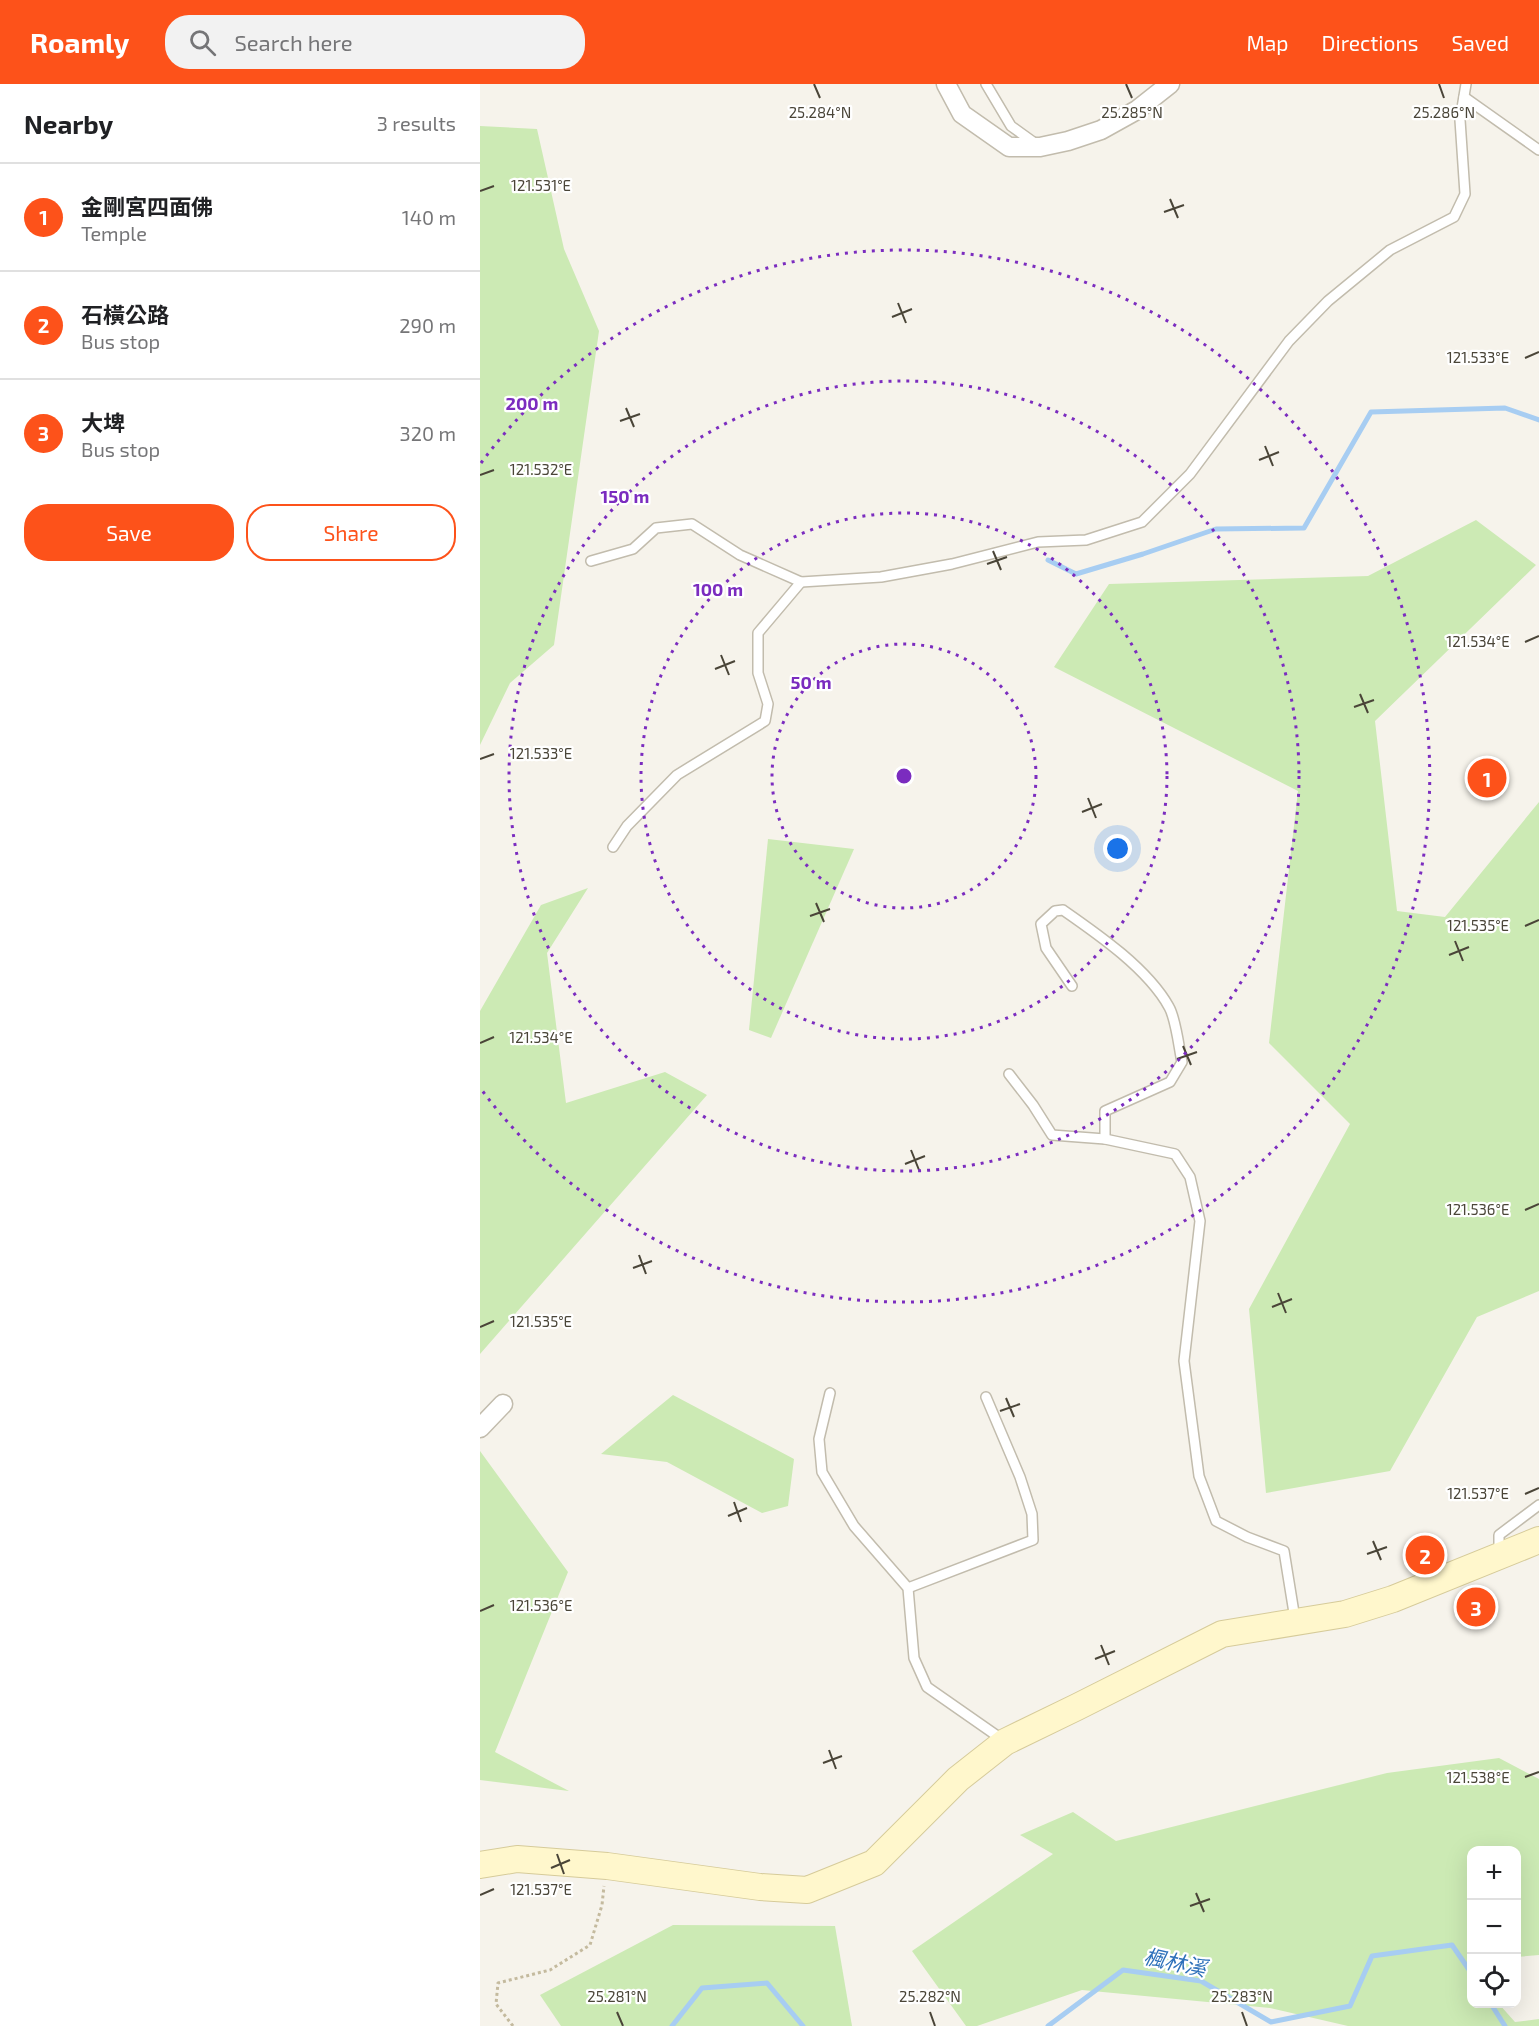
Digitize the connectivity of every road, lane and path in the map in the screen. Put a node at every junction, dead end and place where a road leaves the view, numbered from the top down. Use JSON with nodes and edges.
{"nodes":[{"id":1,"x":946,"y":84,"type":"edge"},
{"id":2,"x":986,"y":84,"type":"edge"},
{"id":3,"x":1170,"y":84,"type":"edge"},
{"id":4,"x":1466,"y":84,"type":"edge"},
{"id":5,"x":1464,"y":97,"type":"junction"},
{"id":6,"x":1040,"y":147,"type":"junction"},
{"id":7,"x":1539,"y":150,"type":"edge"},
{"id":8,"x":591,"y":561,"type":"dead end"},
{"id":9,"x":801,"y":582,"type":"junction"},
{"id":10,"x":613,"y":847,"type":"dead end"},
{"id":11,"x":1072,"y":986,"type":"dead end"},
{"id":12,"x":1009,"y":1074,"type":"dead end"},
{"id":13,"x":1105,"y":1138,"type":"junction"},
{"id":14,"x":830,"y":1393,"type":"dead end"},
{"id":15,"x":986,"y":1396,"type":"dead end"},
{"id":16,"x":503,"y":1404,"type":"dead end"},
{"id":17,"x":480,"y":1428,"type":"edge"},
{"id":18,"x":1539,"y":1505,"type":"edge"},
{"id":19,"x":1539,"y":1540,"type":"edge"},
{"id":20,"x":1498,"y":1555,"type":"junction"},
{"id":21,"x":908,"y":1588,"type":"junction"},
{"id":22,"x":1296,"y":1621,"type":"junction"},
{"id":23,"x":1005,"y":1742,"type":"junction"},
{"id":24,"x":480,"y":1865,"type":"edge"},
{"id":25,"x":607,"y":1866,"type":"junction"},
{"id":26,"x":513,"y":2026,"type":"edge"}],
"edges":[{"from":1,"to":6,"type":"street"},
{"from":2,"to":6,"type":"lane"},
{"from":3,"to":6,"type":"street"},
{"from":4,"to":5,"type":"lane"},
{"from":5,"to":7,"type":"lane"},
{"from":5,"to":9,"type":"lane"},
{"from":8,"to":9,"type":"lane"},
{"from":9,"to":10,"type":"lane"},
{"from":11,"to":13,"type":"lane"},
{"from":12,"to":13,"type":"lane"},
{"from":13,"to":22,"type":"lane"},
{"from":14,"to":21,"type":"lane"},
{"from":15,"to":21,"type":"lane"},
{"from":16,"to":17,"type":"street"},
{"from":18,"to":20,"type":"lane"},
{"from":19,"to":20,"type":"street"},
{"from":20,"to":22,"type":"street"},
{"from":21,"to":23,"type":"lane"},
{"from":22,"to":23,"type":"street"},
{"from":23,"to":25,"type":"street"},
{"from":24,"to":25,"type":"street"},
{"from":25,"to":26,"type":"path"}]}
